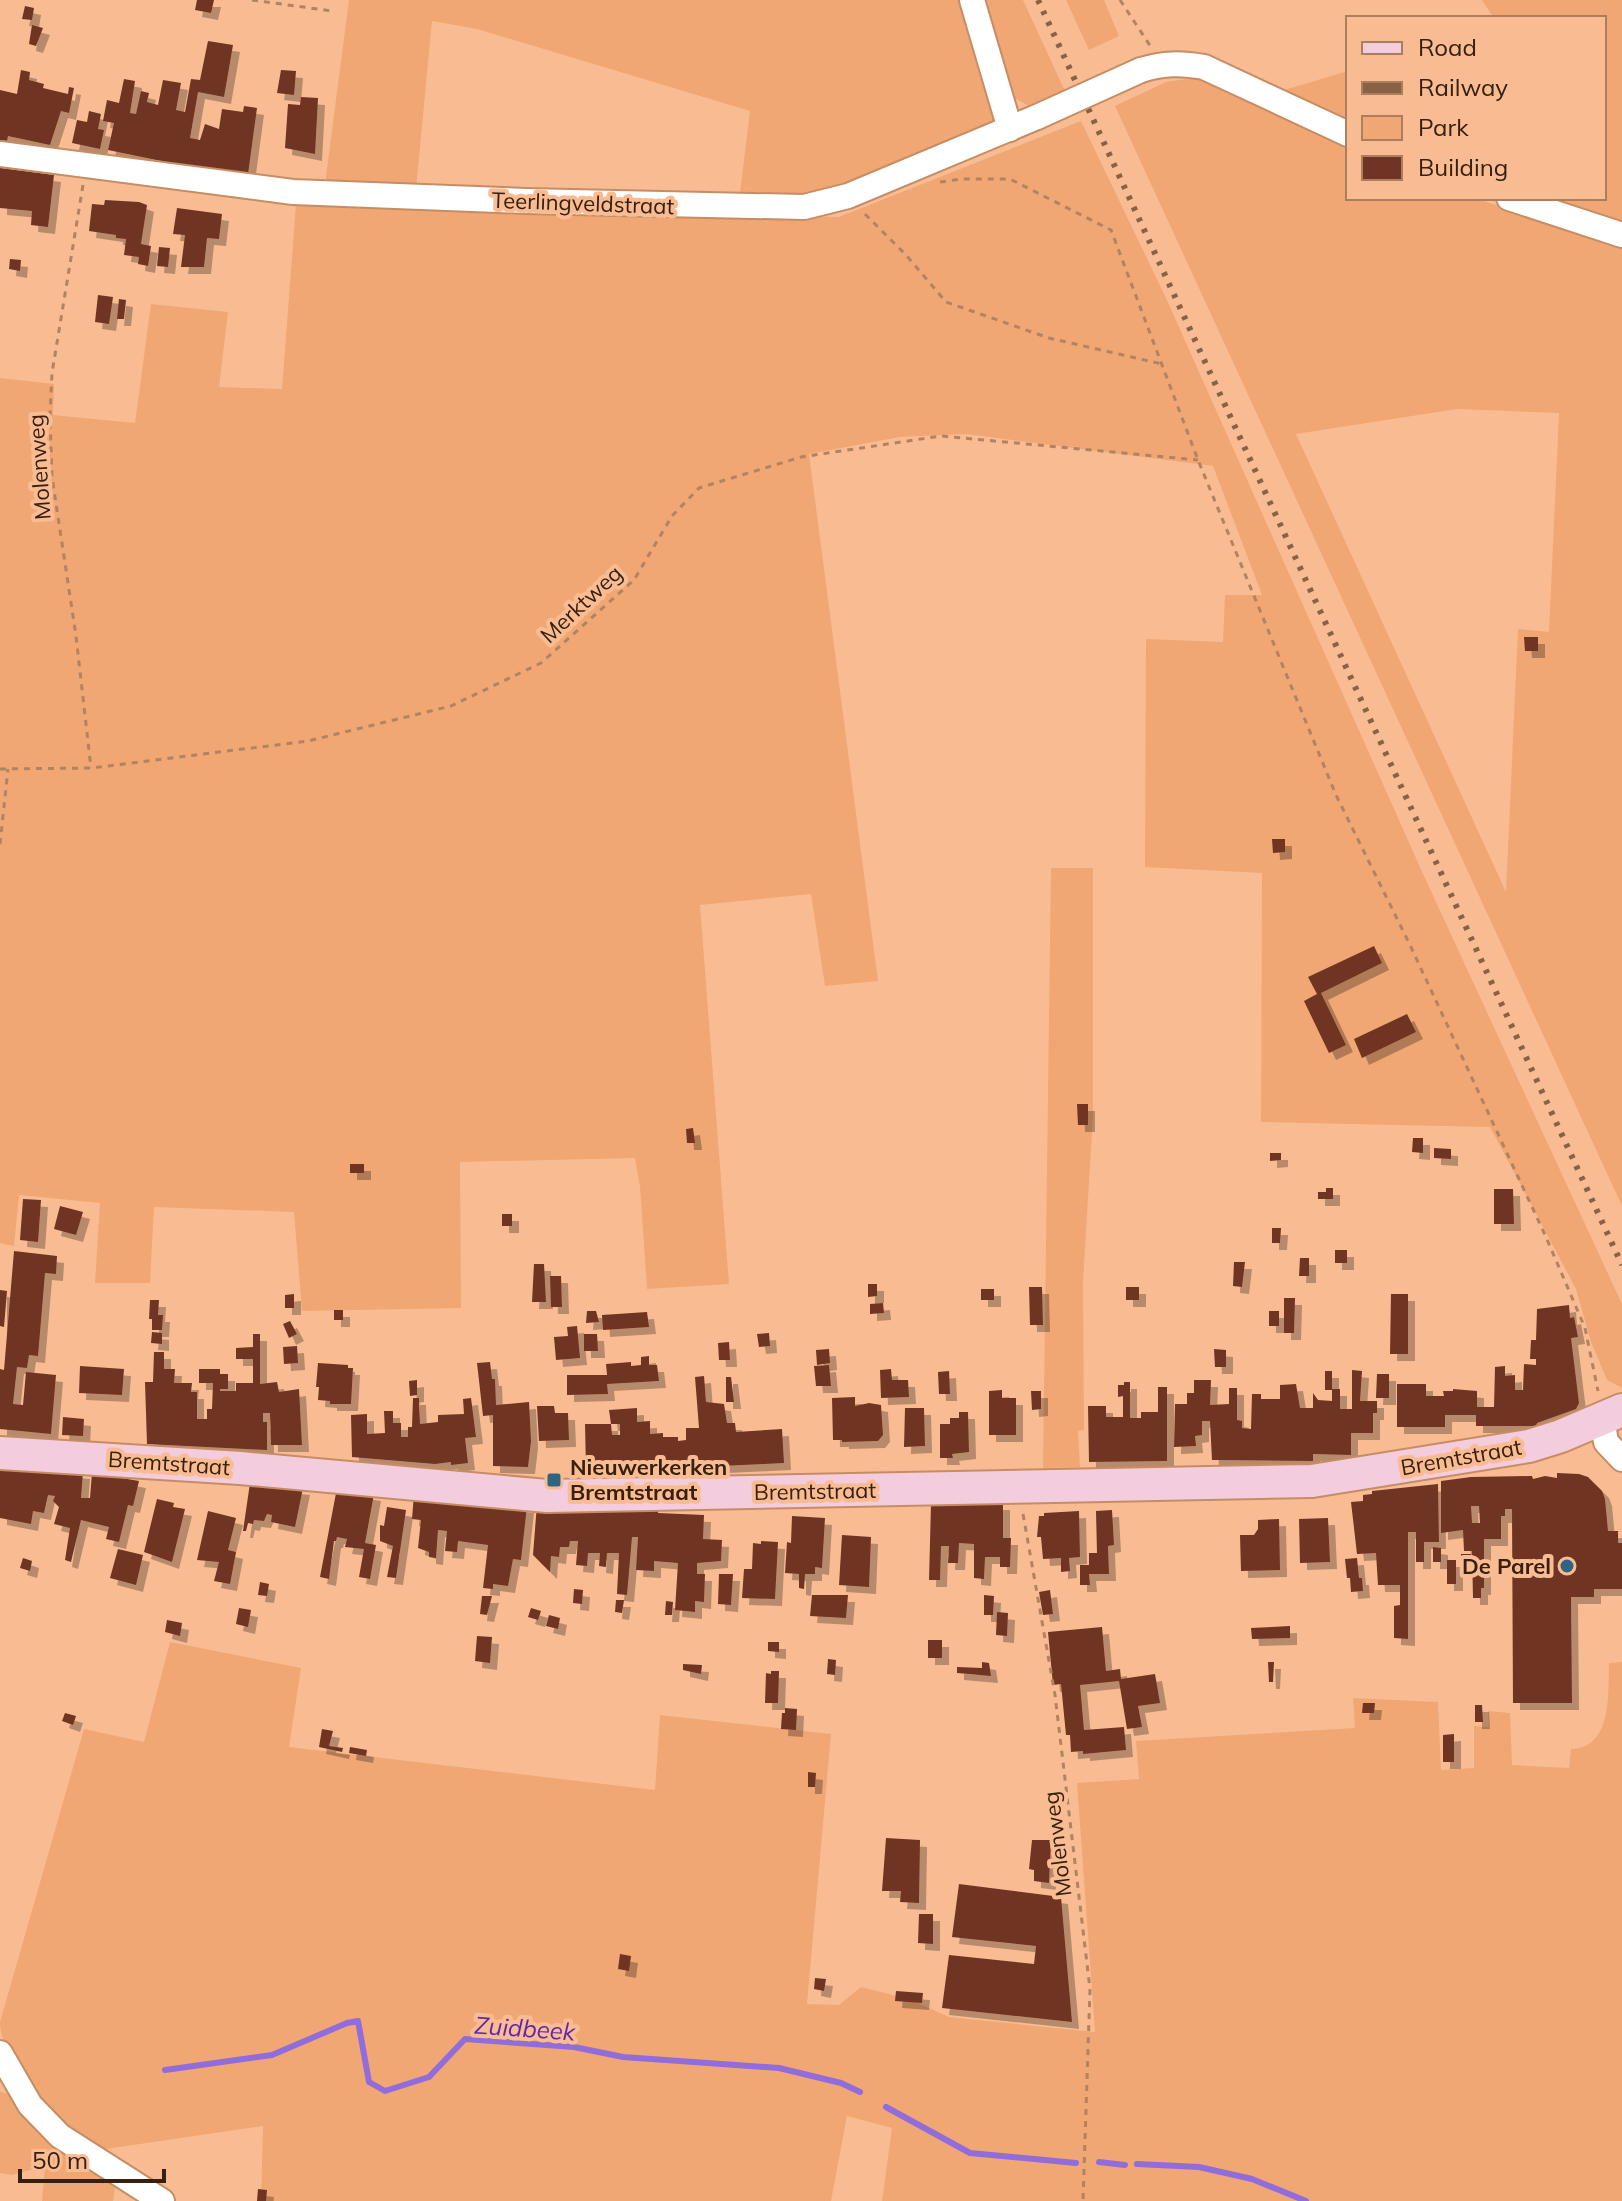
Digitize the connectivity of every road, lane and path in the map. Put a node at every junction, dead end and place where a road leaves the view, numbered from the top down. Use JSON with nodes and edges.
{"nodes":[{"id":1,"x":252,"y":0,"type":"edge"},
{"id":2,"x":972,"y":0,"type":"edge"},
{"id":3,"x":1120,"y":0,"type":"edge"},
{"id":4,"x":332,"y":11,"type":"dead end"},
{"id":5,"x":1152,"y":67,"type":"junction"},
{"id":6,"x":1010,"y":129,"type":"junction"},
{"id":7,"x":1346,"y":133,"type":"edge"},
{"id":8,"x":0,"y":154,"type":"edge"},
{"id":9,"x":87,"y":165,"type":"junction"},
{"id":10,"x":936,"y":183,"type":"dead end"},
{"id":11,"x":848,"y":196,"type":"junction"},
{"id":12,"x":1515,"y":200,"type":"edge"},
{"id":13,"x":1622,"y":235,"type":"edge"},
{"id":14,"x":1162,"y":364,"type":"junction"},
{"id":15,"x":1198,"y":460,"type":"junction"},
{"id":16,"x":91,"y":768,"type":"junction"},
{"id":17,"x":0,"y":769,"type":"edge"},
{"id":18,"x":8,"y":769,"type":"junction"},
{"id":19,"x":0,"y":844,"type":"edge"},
{"id":20,"x":1612,"y":1414,"type":"edge"},
{"id":21,"x":0,"y":1453,"type":"edge"},
{"id":22,"x":1622,"y":1459,"type":"edge"},
{"id":23,"x":1025,"y":1487,"type":"junction"},
{"id":24,"x":0,"y":2053,"type":"edge"},
{"id":25,"x":162,"y":2201,"type":"edge"},
{"id":26,"x":1083,"y":2201,"type":"edge"}],
"edges":[{"from":1,"to":4,"type":"path"},
{"from":2,"to":6,"type":"street"},
{"from":3,"to":5,"type":"path"},
{"from":5,"to":6,"type":"street","name":"Teerlingveldstraat","bridge":true},
{"from":5,"to":7,"type":"street"},
{"from":6,"to":11,"type":"street","name":"Teerlingveldstraat"},
{"from":8,"to":9,"type":"street","name":"Teerlingveldstraat"},
{"from":9,"to":11,"type":"street","name":"Teerlingveldstraat"},
{"from":9,"to":16,"type":"path","name":"Molenweg"},
{"from":10,"to":14,"type":"path"},
{"from":11,"to":14,"type":"path"},
{"from":12,"to":13,"type":"street"},
{"from":14,"to":15,"type":"path"},
{"from":15,"to":16,"type":"path","name":"Merktweg"},
{"from":15,"to":20,"type":"path"},
{"from":16,"to":18,"type":"path","name":"Merktweg"},
{"from":17,"to":18,"type":"path","name":"Merktweg"},
{"from":18,"to":19,"type":"path"},
{"from":20,"to":22,"type":"street"},
{"from":20,"to":23,"type":"street","name":"Bremtstraat"},
{"from":21,"to":23,"type":"street","name":"Bremtstraat"},
{"from":23,"to":26,"type":"path","name":"Molenweg"},
{"from":24,"to":25,"type":"street"}]}
